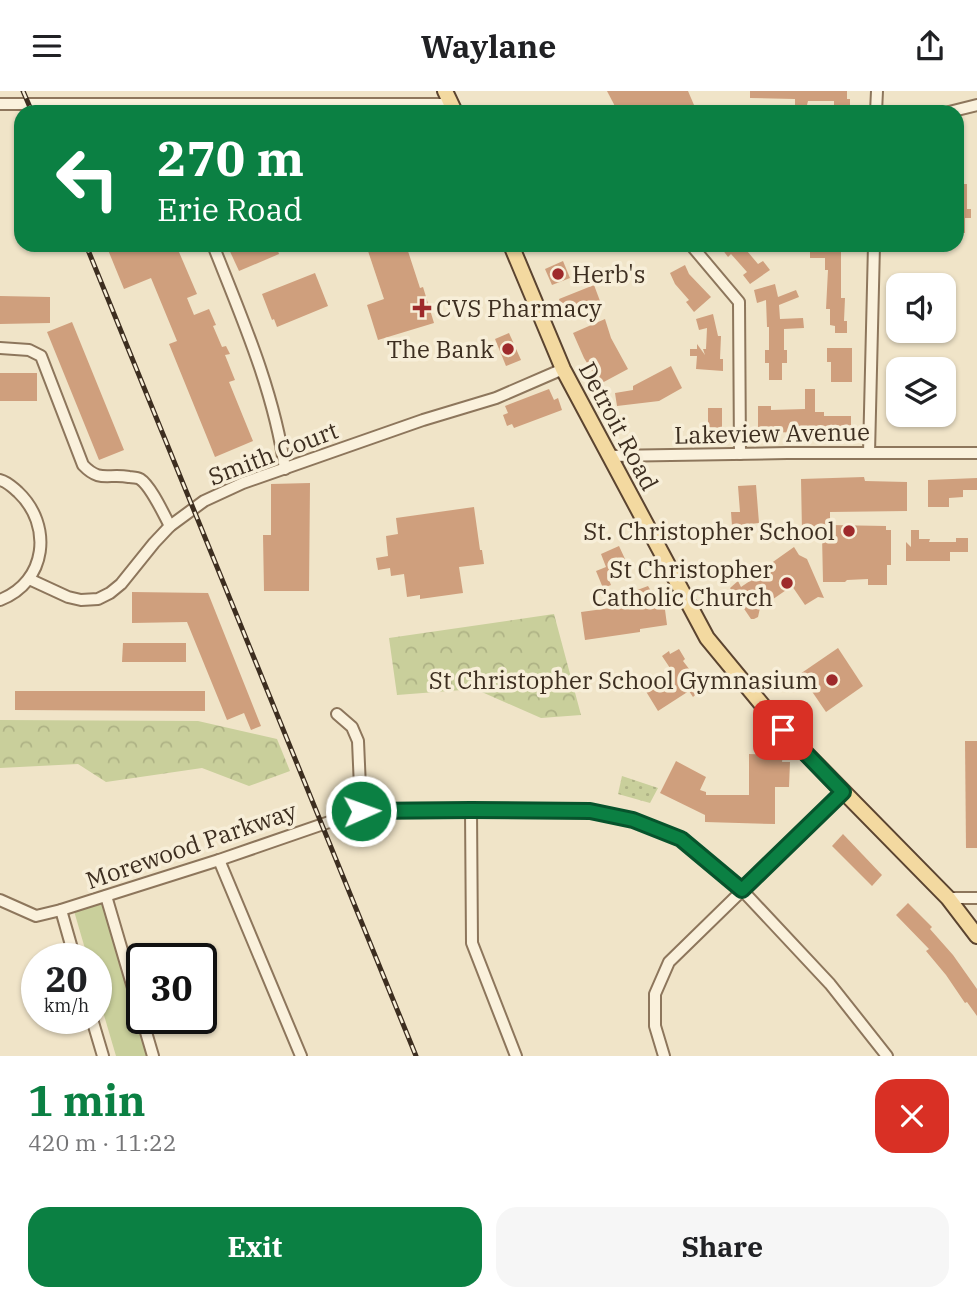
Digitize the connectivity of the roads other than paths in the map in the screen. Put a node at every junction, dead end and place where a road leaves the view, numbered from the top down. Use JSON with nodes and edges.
{"nodes":[{"id":1,"x":451,"y":102,"type":"edge"},
{"id":2,"x":0,"y":104,"type":"edge"},
{"id":3,"x":40,"y":105,"type":"edge"},
{"id":4,"x":304,"y":105,"type":"edge"},
{"id":5,"x":216,"y":252,"type":"edge"},
{"id":6,"x":514,"y":252,"type":"edge"},
{"id":7,"x":697,"y":252,"type":"edge"},
{"id":8,"x":874,"y":252,"type":"edge"},
{"id":9,"x":0,"y":348,"type":"edge"},
{"id":10,"x":563,"y":369,"type":"junction"},
{"id":11,"x":869,"y":453,"type":"junction"},
{"id":12,"x":977,"y":453,"type":"edge"},
{"id":13,"x":740,"y":454,"type":"junction"},
{"id":14,"x":609,"y":456,"type":"junction"},
{"id":15,"x":285,"y":469,"type":"junction"},
{"id":16,"x":0,"y":479,"type":"edge"},
{"id":17,"x":170,"y":526,"type":"junction"},
{"id":18,"x":29,"y":579,"type":"junction"},
{"id":19,"x":0,"y":600,"type":"edge"},
{"id":20,"x":337,"y":715,"type":"dead end"},
{"id":21,"x":843,"y":792,"type":"junction"},
{"id":22,"x":471,"y":810,"type":"junction"},
{"id":23,"x":361,"y":811,"type":"junction"},
{"id":24,"x":219,"y":860,"type":"junction"},
{"id":25,"x":742,"y":890,"type":"junction"},
{"id":26,"x":106,"y":896,"type":"junction"},
{"id":27,"x":948,"y":898,"type":"junction"},
{"id":28,"x":977,"y":898,"type":"edge"},
{"id":29,"x":0,"y":900,"type":"edge"},
{"id":30,"x":61,"y":910,"type":"junction"},
{"id":31,"x":977,"y":936,"type":"edge"},
{"id":32,"x":70,"y":943,"type":"edge"},
{"id":33,"x":96,"y":1034,"type":"edge"},
{"id":34,"x":103,"y":1056,"type":"edge"},
{"id":35,"x":153,"y":1056,"type":"edge"},
{"id":36,"x":300,"y":1056,"type":"edge"},
{"id":37,"x":516,"y":1056,"type":"edge"},
{"id":38,"x":664,"y":1056,"type":"edge"},
{"id":39,"x":887,"y":1056,"type":"edge"}],
"edges":[{"from":1,"to":4,"type":"street"},
{"from":2,"to":3,"type":"street"},
{"from":5,"to":15,"type":"street"},
{"from":6,"to":10,"type":"main road","name":"Detroit Road"},
{"from":7,"to":13,"type":"street"},
{"from":8,"to":11,"type":"street"},
{"from":9,"to":17,"type":"street"},
{"from":10,"to":14,"type":"main road","name":"Detroit Road"},
{"from":10,"to":15,"type":"street","name":"Smith Court"},
{"from":11,"to":12,"type":"street","name":"Lakeview Avenue"},
{"from":11,"to":13,"type":"street","name":"Lakeview Avenue"},
{"from":13,"to":14,"type":"street","name":"Lakeview Avenue"},
{"from":14,"to":21,"type":"main road","name":"Detroit Road"},
{"from":15,"to":17,"type":"street","name":"Smith Court"},
{"from":16,"to":18,"type":"street"},
{"from":17,"to":18,"type":"street","name":"Smith Court"},
{"from":18,"to":19,"type":"street"},
{"from":20,"to":23,"type":"street"},
{"from":21,"to":25,"type":"street"},
{"from":21,"to":27,"type":"main road","name":"Detroit Road"},
{"from":22,"to":23,"type":"street","name":"Morewood Parkway"},
{"from":22,"to":25,"type":"street","name":"Morewood Parkway"},
{"from":22,"to":37,"type":"street"},
{"from":23,"to":24,"type":"street","name":"Morewood Parkway"},
{"from":24,"to":26,"type":"street","name":"Morewood Parkway"},
{"from":24,"to":36,"type":"street"},
{"from":25,"to":38,"type":"street"},
{"from":25,"to":39,"type":"street","name":"Morewood Parkway"},
{"from":26,"to":30,"type":"street","name":"Morewood Parkway"},
{"from":26,"to":35,"type":"street"},
{"from":27,"to":28,"type":"street"},
{"from":27,"to":31,"type":"main road","name":"Detroit Road"},
{"from":29,"to":30,"type":"street","name":"Morewood Parkway"},
{"from":30,"to":32,"type":"street"},
{"from":33,"to":34,"type":"street"}]}
